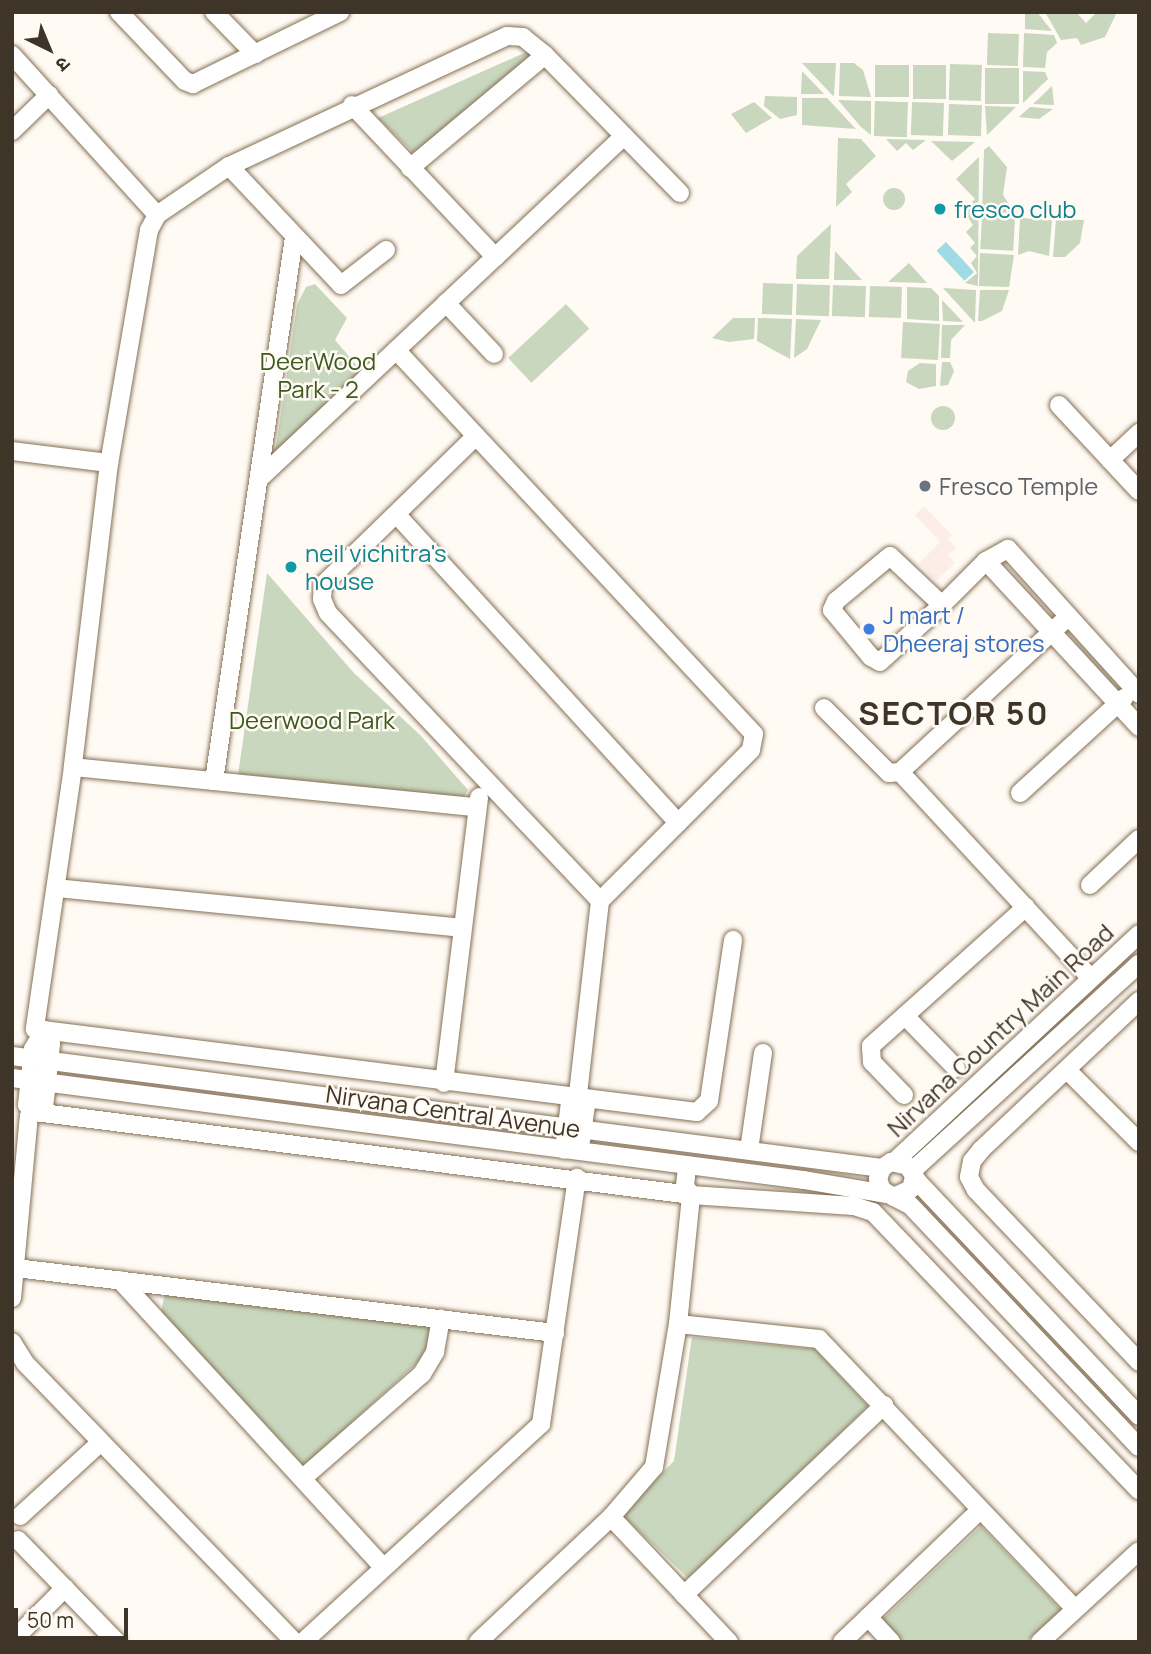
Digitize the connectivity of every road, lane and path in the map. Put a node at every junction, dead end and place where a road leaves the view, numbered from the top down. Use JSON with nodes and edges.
{"nodes":[{"id":1,"x":119,"y":12,"type":"edge"},
{"id":2,"x":214,"y":12,"type":"edge"},
{"id":3,"x":340,"y":12,"type":"edge"},
{"id":4,"x":307,"y":19,"type":"edge"},
{"id":5,"x":255,"y":54,"type":"junction"},
{"id":6,"x":12,"y":55,"type":"edge"},
{"id":7,"x":545,"y":55,"type":"junction"},
{"id":8,"x":50,"y":95,"type":"junction"},
{"id":9,"x":352,"y":105,"type":"junction"},
{"id":10,"x":12,"y":131,"type":"edge"},
{"id":11,"x":624,"y":136,"type":"junction"},
{"id":12,"x":229,"y":166,"type":"junction"},
{"id":13,"x":410,"y":167,"type":"junction"},
{"id":14,"x":680,"y":193,"type":"dead end"},
{"id":15,"x":156,"y":215,"type":"junction"},
{"id":16,"x":295,"y":237,"type":"junction"},
{"id":17,"x":386,"y":250,"type":"dead end"},
{"id":18,"x":495,"y":257,"type":"junction"},
{"id":19,"x":446,"y":303,"type":"junction"},
{"id":20,"x":396,"y":350,"type":"junction"},
{"id":21,"x":494,"y":354,"type":"dead end"},
{"id":22,"x":1059,"y":405,"type":"dead end"},
{"id":23,"x":1139,"y":433,"type":"edge"},
{"id":24,"x":476,"y":436,"type":"junction"},
{"id":25,"x":12,"y":451,"type":"edge"},
{"id":26,"x":1110,"y":460,"type":"junction"},
{"id":27,"x":109,"y":463,"type":"junction"},
{"id":28,"x":259,"y":480,"type":"junction"},
{"id":29,"x":1139,"y":491,"type":"edge"},
{"id":30,"x":397,"y":515,"type":"junction"},
{"id":31,"x":986,"y":561,"type":"junction"},
{"id":32,"x":942,"y":605,"type":"junction"},
{"id":33,"x":1068,"y":617,"type":"junction"},
{"id":34,"x":1050,"y":633,"type":"junction"},
{"id":35,"x":1136,"y":691,"type":"edge"},
{"id":36,"x":1117,"y":704,"type":"junction"},
{"id":37,"x":824,"y":708,"type":"dead end"},
{"id":38,"x":1139,"y":727,"type":"edge"},
{"id":39,"x":73,"y":767,"type":"junction"},
{"id":40,"x":900,"y":772,"type":"junction"},
{"id":41,"x":482,"y":780,"type":"junction"},
{"id":42,"x":214,"y":781,"type":"junction"},
{"id":43,"x":1020,"y":793,"type":"dead end"},
{"id":44,"x":477,"y":807,"type":"junction"},
{"id":45,"x":678,"y":823,"type":"junction"},
{"id":46,"x":1139,"y":838,"type":"edge"},
{"id":47,"x":1090,"y":885,"type":"dead end"},
{"id":48,"x":56,"y":888,"type":"junction"},
{"id":49,"x":600,"y":901,"type":"junction"},
{"id":50,"x":1026,"y":908,"type":"junction"},
{"id":51,"x":462,"y":928,"type":"junction"},
{"id":52,"x":1139,"y":934,"type":"edge"},
{"id":53,"x":733,"y":940,"type":"dead end"},
{"id":54,"x":1139,"y":964,"type":"edge"},
{"id":55,"x":1091,"y":978,"type":"junction"},
{"id":56,"x":1139,"y":1001,"type":"edge"},
{"id":57,"x":905,"y":1016,"type":"junction"},
{"id":58,"x":44,"y":1030,"type":"junction"},
{"id":59,"x":763,"y":1053,"type":"dead end"},
{"id":60,"x":12,"y":1056,"type":"edge"},
{"id":61,"x":41,"y":1060,"type":"junction"},
{"id":62,"x":956,"y":1068,"type":"dead end"},
{"id":63,"x":1068,"y":1070,"type":"junction"},
{"id":64,"x":30,"y":1080,"type":"edge"},
{"id":65,"x":444,"y":1083,"type":"junction"},
{"id":66,"x":578,"y":1095,"type":"junction"},
{"id":67,"x":904,"y":1095,"type":"dead end"},
{"id":68,"x":35,"y":1112,"type":"junction"},
{"id":69,"x":575,"y":1128,"type":"junction"},
{"id":70,"x":1139,"y":1142,"type":"edge"},
{"id":71,"x":749,"y":1150,"type":"junction"},
{"id":72,"x":572,"y":1151,"type":"junction"},
{"id":73,"x":888,"y":1165,"type":"junction"},
{"id":74,"x":687,"y":1166,"type":"junction"},
{"id":75,"x":706,"y":1169,"type":"junction"},
{"id":76,"x":913,"y":1174,"type":"junction"},
{"id":77,"x":577,"y":1178,"type":"junction"},
{"id":78,"x":17,"y":1184,"type":"edge"},
{"id":79,"x":691,"y":1195,"type":"junction"},
{"id":80,"x":890,"y":1196,"type":"junction"},
{"id":81,"x":16,"y":1268,"type":"junction"},
{"id":82,"x":120,"y":1280,"type":"junction"},
{"id":83,"x":12,"y":1298,"type":"edge"},
{"id":84,"x":441,"y":1319,"type":"junction"},
{"id":85,"x":678,"y":1324,"type":"junction"},
{"id":86,"x":555,"y":1333,"type":"junction"},
{"id":87,"x":12,"y":1342,"type":"edge"},
{"id":88,"x":1139,"y":1362,"type":"edge"},
{"id":89,"x":19,"y":1369,"type":"edge"},
{"id":90,"x":884,"y":1405,"type":"junction"},
{"id":91,"x":1138,"y":1414,"type":"edge"},
{"id":92,"x":100,"y":1443,"type":"junction"},
{"id":93,"x":1139,"y":1447,"type":"edge"},
{"id":94,"x":303,"y":1478,"type":"junction"},
{"id":95,"x":1139,"y":1490,"type":"edge"},
{"id":96,"x":980,"y":1510,"type":"junction"},
{"id":97,"x":20,"y":1516,"type":"dead end"},
{"id":98,"x":611,"y":1517,"type":"junction"},
{"id":99,"x":18,"y":1540,"type":"dead end"},
{"id":100,"x":1139,"y":1551,"type":"edge"},
{"id":101,"x":383,"y":1567,"type":"junction"},
{"id":102,"x":65,"y":1588,"type":"junction"},
{"id":103,"x":684,"y":1595,"type":"junction"},
{"id":104,"x":1074,"y":1609,"type":"junction"},
{"id":105,"x":868,"y":1617,"type":"junction"},
{"id":106,"x":12,"y":1641,"type":"edge"},
{"id":107,"x":117,"y":1642,"type":"edge"},
{"id":108,"x":294,"y":1642,"type":"edge"},
{"id":109,"x":303,"y":1642,"type":"edge"},
{"id":110,"x":478,"y":1642,"type":"edge"},
{"id":111,"x":729,"y":1642,"type":"edge"},
{"id":112,"x":842,"y":1642,"type":"edge"},
{"id":113,"x":891,"y":1642,"type":"edge"},
{"id":114,"x":1040,"y":1642,"type":"edge"}],
"edges":[{"from":1,"to":5,"type":"street"},
{"from":2,"to":5,"type":"street"},
{"from":3,"to":4,"type":"street"},
{"from":4,"to":5,"type":"street"},
{"from":6,"to":8,"type":"street"},
{"from":7,"to":9,"type":"street"},
{"from":7,"to":11,"type":"street"},
{"from":7,"to":13,"type":"street"},
{"from":8,"to":10,"type":"street"},
{"from":8,"to":15,"type":"street"},
{"from":9,"to":12,"type":"street"},
{"from":9,"to":13,"type":"street"},
{"from":11,"to":14,"type":"street"},
{"from":11,"to":18,"type":"street"},
{"from":12,"to":15,"type":"street"},
{"from":12,"to":16,"type":"street"},
{"from":13,"to":18,"type":"street"},
{"from":15,"to":27,"type":"street"},
{"from":16,"to":17,"type":"street"},
{"from":16,"to":28,"type":"street"},
{"from":18,"to":19,"type":"street"},
{"from":19,"to":20,"type":"street"},
{"from":19,"to":21,"type":"street"},
{"from":20,"to":24,"type":"street"},
{"from":20,"to":28,"type":"street"},
{"from":22,"to":26,"type":"street"},
{"from":23,"to":26,"type":"street"},
{"from":24,"to":30,"type":"street"},
{"from":24,"to":45,"type":"street"},
{"from":25,"to":27,"type":"street"},
{"from":26,"to":29,"type":"street"},
{"from":27,"to":39,"type":"street"},
{"from":28,"to":42,"type":"street"},
{"from":30,"to":41,"type":"street"},
{"from":30,"to":45,"type":"street"},
{"from":31,"to":32,"type":"street"},
{"from":31,"to":33,"type":"street"},
{"from":31,"to":34,"type":"street"},
{"from":32,"to":32,"type":"street"},
{"from":33,"to":34,"type":"street"},
{"from":33,"to":35,"type":"street"},
{"from":34,"to":36,"type":"street"},
{"from":34,"to":40,"type":"street"},
{"from":35,"to":36,"type":"street"},
{"from":36,"to":38,"type":"street"},
{"from":36,"to":43,"type":"street"},
{"from":37,"to":40,"type":"street"},
{"from":39,"to":42,"type":"street"},
{"from":39,"to":48,"type":"street"},
{"from":40,"to":50,"type":"street"},
{"from":41,"to":44,"type":"street"},
{"from":41,"to":49,"type":"street"},
{"from":42,"to":44,"type":"street"},
{"from":44,"to":51,"type":"street"},
{"from":45,"to":49,"type":"street"},
{"from":46,"to":47,"type":"street"},
{"from":48,"to":51,"type":"street"},
{"from":48,"to":58,"type":"street"},
{"from":49,"to":66,"type":"street"},
{"from":50,"to":55,"type":"street"},
{"from":50,"to":57,"type":"street"},
{"from":51,"to":65,"type":"street"},
{"from":52,"to":55,"type":"street","name":"Nirvana Country Main Road"},
{"from":53,"to":66,"type":"street"},
{"from":54,"to":76,"type":"street","name":"Nirvana Country Main Road"},
{"from":55,"to":73,"type":"street","name":"Nirvana Country Main Road"},
{"from":56,"to":63,"type":"street"},
{"from":57,"to":62,"type":"street"},
{"from":57,"to":67,"type":"street"},
{"from":58,"to":61,"type":"street"},
{"from":58,"to":65,"type":"street"},
{"from":59,"to":71,"type":"street"},
{"from":60,"to":61,"type":"street","name":"Nirvana Central Avenue"},
{"from":61,"to":64,"type":"street"},
{"from":61,"to":69,"type":"street","name":"Nirvana Central Avenue"},
{"from":63,"to":70,"type":"street"},
{"from":63,"to":88,"type":"street"},
{"from":64,"to":68,"type":"street"},
{"from":64,"to":72,"type":"street","name":"Nirvana Central Avenue"},
{"from":65,"to":66,"type":"street"},
{"from":66,"to":69,"type":"street"},
{"from":68,"to":77,"type":"street"},
{"from":68,"to":78,"type":"street"},
{"from":69,"to":71,"type":"street","name":"Nirvana Central Avenue"},
{"from":69,"to":72,"type":"street"},
{"from":71,"to":73,"type":"street","name":"Nirvana Central Avenue"},
{"from":72,"to":74,"type":"street","name":"Nirvana Central Avenue"},
{"from":73,"to":76,"type":"street"},
{"from":73,"to":80,"type":"street"},
{"from":74,"to":75,"type":"street","name":"Nirvana Central Avenue"},
{"from":74,"to":79,"type":"street"},
{"from":75,"to":79,"type":"street"},
{"from":75,"to":80,"type":"street","name":"Nirvana Central Avenue"},
{"from":76,"to":80,"type":"street","name":"Nirvana Country Main Road"},
{"from":76,"to":91,"type":"street"},
{"from":77,"to":79,"type":"street"},
{"from":77,"to":86,"type":"street"},
{"from":78,"to":81,"type":"street"},
{"from":79,"to":85,"type":"street"},
{"from":79,"to":95,"type":"street"},
{"from":80,"to":93,"type":"street"},
{"from":81,"to":82,"type":"street"},
{"from":81,"to":83,"type":"street"},
{"from":82,"to":84,"type":"street"},
{"from":82,"to":94,"type":"street"},
{"from":84,"to":86,"type":"street"},
{"from":84,"to":94,"type":"street"},
{"from":85,"to":90,"type":"street"},
{"from":85,"to":98,"type":"street"},
{"from":86,"to":101,"type":"street"},
{"from":87,"to":89,"type":"street"},
{"from":89,"to":92,"type":"street"},
{"from":90,"to":96,"type":"street"},
{"from":90,"to":103,"type":"street"},
{"from":92,"to":97,"type":"street"},
{"from":92,"to":108,"type":"street"},
{"from":94,"to":101,"type":"street"},
{"from":96,"to":104,"type":"street"},
{"from":96,"to":105,"type":"street"},
{"from":98,"to":103,"type":"street"},
{"from":98,"to":110,"type":"street"},
{"from":99,"to":102,"type":"street"},
{"from":100,"to":104,"type":"street"},
{"from":101,"to":109,"type":"street"},
{"from":102,"to":106,"type":"street"},
{"from":102,"to":107,"type":"street"},
{"from":103,"to":111,"type":"street"},
{"from":104,"to":114,"type":"street"},
{"from":105,"to":112,"type":"street"},
{"from":105,"to":113,"type":"street"}]}
